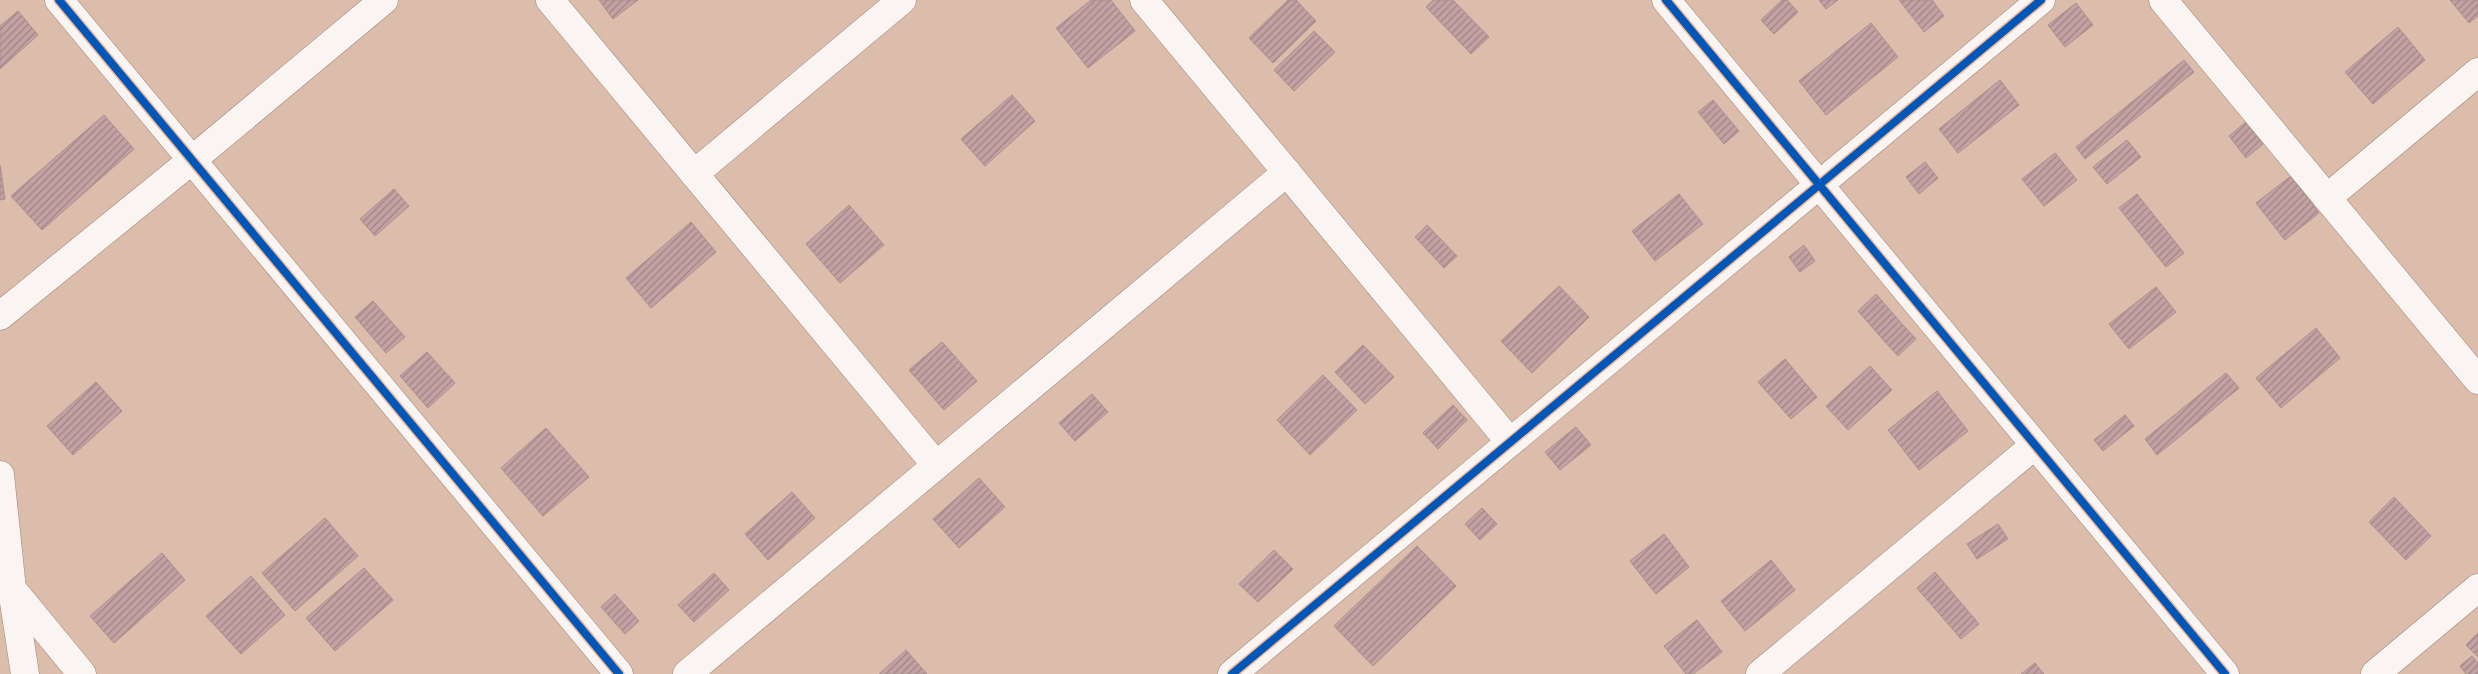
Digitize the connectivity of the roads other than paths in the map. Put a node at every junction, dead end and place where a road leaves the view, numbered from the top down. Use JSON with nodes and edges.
{"nodes":[{"id":1,"x":59,"y":0,"type":"edge"},
{"id":2,"x":384,"y":0,"type":"edge"},
{"id":3,"x":550,"y":0,"type":"edge"},
{"id":4,"x":902,"y":0,"type":"edge"},
{"id":5,"x":1144,"y":0,"type":"edge"},
{"id":6,"x":1666,"y":0,"type":"edge"},
{"id":7,"x":2041,"y":0,"type":"edge"},
{"id":8,"x":2164,"y":0,"type":"edge"},
{"id":9,"x":2478,"y":72,"type":"edge"},
{"id":10,"x":192,"y":160,"type":"junction"},
{"id":11,"x":1287,"y":172,"type":"junction"},
{"id":12,"x":694,"y":174,"type":"junction"},
{"id":13,"x":1819,"y":185,"type":"junction"},
{"id":14,"x":2327,"y":198,"type":"junction"},
{"id":15,"x":0,"y":316,"type":"edge"},
{"id":16,"x":2478,"y":380,"type":"edge"},
{"id":17,"x":1510,"y":442,"type":"junction"},
{"id":18,"x":2035,"y":445,"type":"junction"},
{"id":19,"x":936,"y":465,"type":"junction"},
{"id":20,"x":0,"y":475,"type":"edge"},
{"id":21,"x":2478,"y":588,"type":"edge"},
{"id":22,"x":12,"y":589,"type":"junction"},
{"id":23,"x":25,"y":674,"type":"edge"},
{"id":24,"x":82,"y":674,"type":"edge"},
{"id":25,"x":619,"y":674,"type":"edge"},
{"id":26,"x":687,"y":674,"type":"edge"},
{"id":27,"x":1232,"y":674,"type":"edge"},
{"id":28,"x":1760,"y":674,"type":"edge"},
{"id":29,"x":2225,"y":674,"type":"edge"},
{"id":30,"x":2375,"y":674,"type":"edge"}],
"edges":[{"from":1,"to":10,"type":"street"},
{"from":2,"to":10,"type":"street"},
{"from":3,"to":12,"type":"street"},
{"from":4,"to":12,"type":"street"},
{"from":5,"to":11,"type":"street"},
{"from":6,"to":13,"type":"street"},
{"from":7,"to":13,"type":"street"},
{"from":8,"to":14,"type":"street"},
{"from":9,"to":14,"type":"street"},
{"from":10,"to":15,"type":"street"},
{"from":10,"to":25,"type":"street"},
{"from":11,"to":17,"type":"street"},
{"from":11,"to":19,"type":"street"},
{"from":12,"to":19,"type":"street"},
{"from":13,"to":17,"type":"street"},
{"from":13,"to":18,"type":"street"},
{"from":14,"to":16,"type":"street"},
{"from":17,"to":27,"type":"street"},
{"from":18,"to":28,"type":"street"},
{"from":18,"to":29,"type":"street"},
{"from":19,"to":26,"type":"street"},
{"from":20,"to":22,"type":"street"},
{"from":21,"to":30,"type":"street"},
{"from":22,"to":23,"type":"street"},
{"from":22,"to":24,"type":"street"}]}
